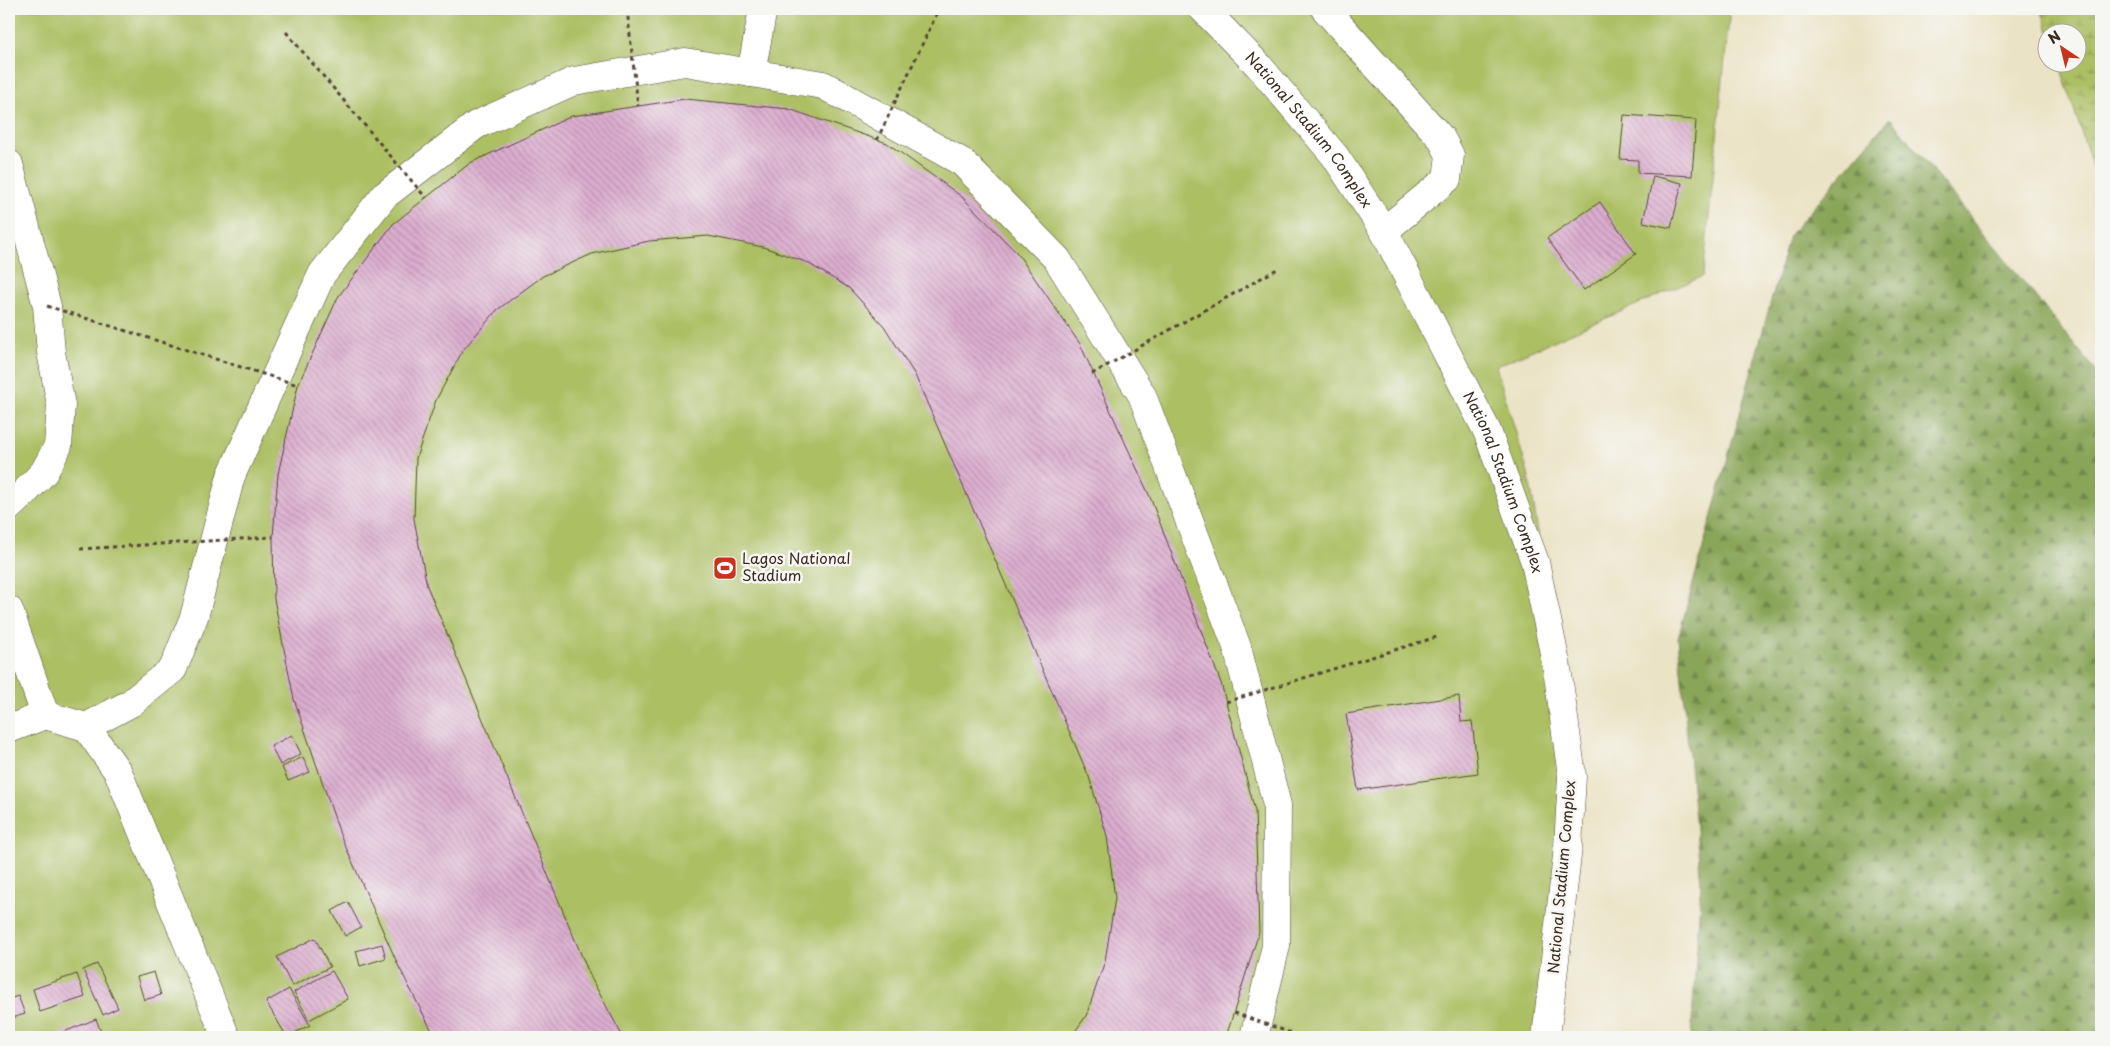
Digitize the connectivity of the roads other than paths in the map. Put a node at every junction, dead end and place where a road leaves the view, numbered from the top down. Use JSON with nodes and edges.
{"nodes":[{"id":1,"x":763,"y":9,"type":"edge"},
{"id":2,"x":1203,"y":9,"type":"edge"},
{"id":3,"x":1325,"y":9,"type":"edge"},
{"id":4,"x":751,"y":73,"type":"junction"},
{"id":5,"x":9,"y":164,"type":"edge"},
{"id":6,"x":1384,"y":231,"type":"junction"},
{"id":7,"x":9,"y":507,"type":"edge"},
{"id":8,"x":9,"y":610,"type":"edge"},
{"id":9,"x":45,"y":715,"type":"junction"},
{"id":10,"x":86,"y":727,"type":"junction"},
{"id":11,"x":9,"y":729,"type":"edge"},
{"id":12,"x":226,"y":1037,"type":"edge"},
{"id":13,"x":1254,"y":1037,"type":"edge"},
{"id":14,"x":1546,"y":1037,"type":"edge"}],
"edges":[{"from":1,"to":4,"type":"lane"},
{"from":2,"to":6,"type":"lane","name":"National Stadium Complex"},
{"from":3,"to":6,"type":"lane"},
{"from":4,"to":10,"type":"lane"},
{"from":4,"to":13,"type":"lane"},
{"from":5,"to":7,"type":"lane"},
{"from":6,"to":14,"type":"lane","name":"National Stadium Complex"},
{"from":8,"to":9,"type":"lane"},
{"from":9,"to":10,"type":"lane"},
{"from":9,"to":11,"type":"lane"},
{"from":10,"to":12,"type":"lane"}]}
